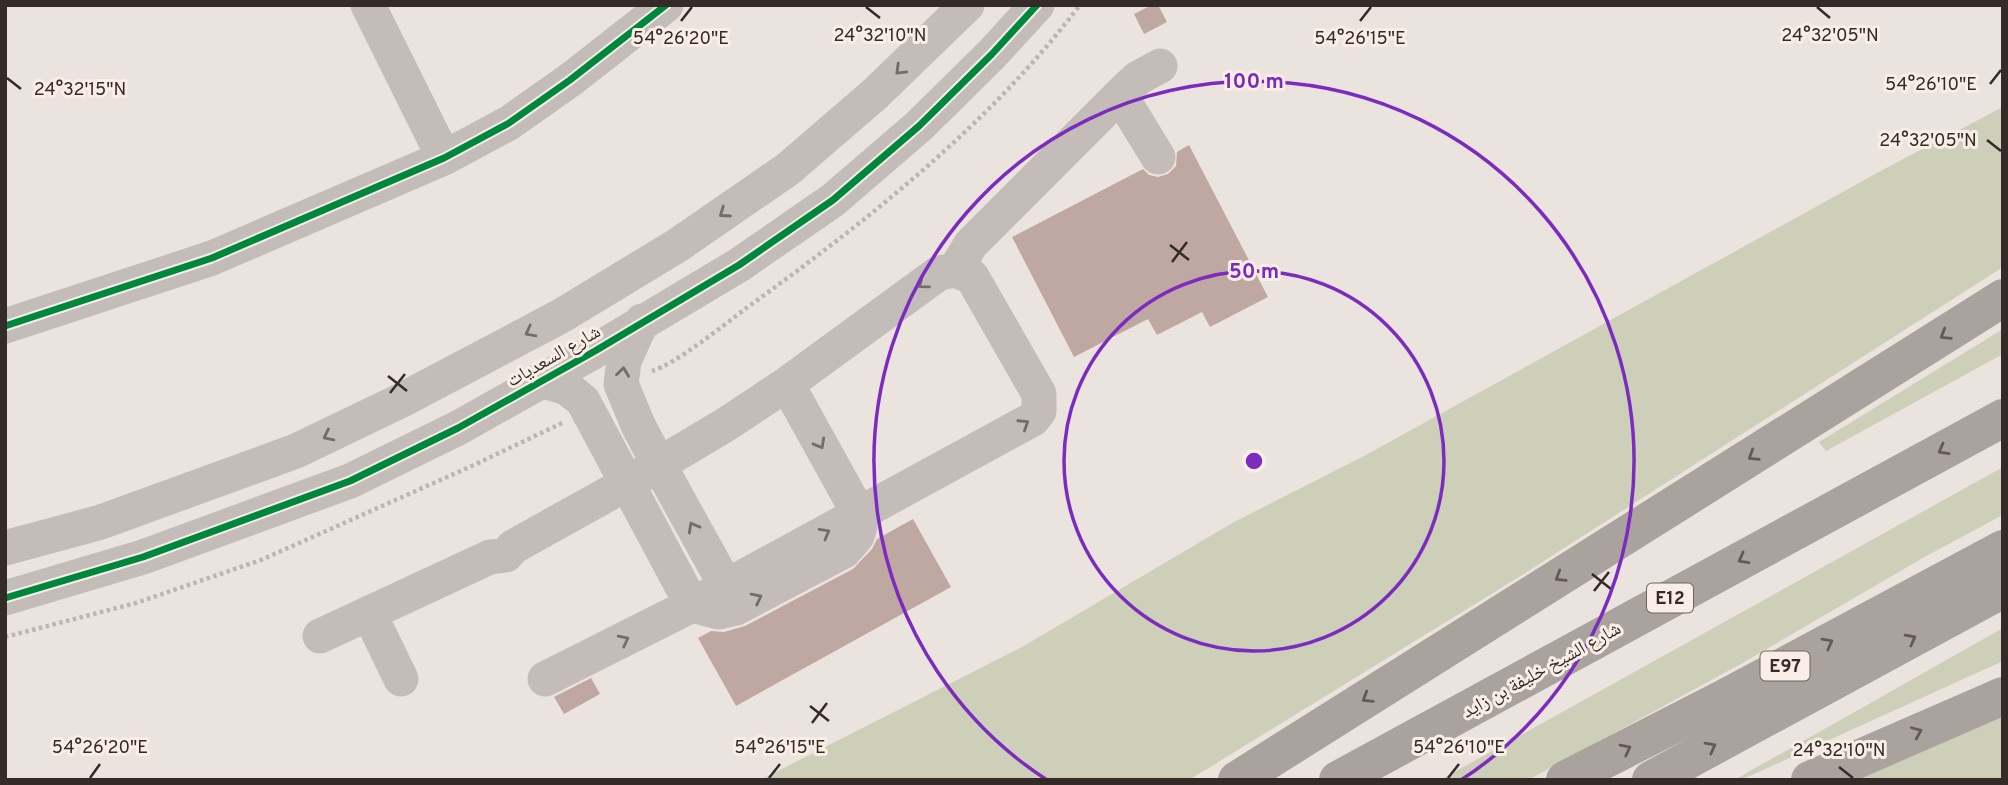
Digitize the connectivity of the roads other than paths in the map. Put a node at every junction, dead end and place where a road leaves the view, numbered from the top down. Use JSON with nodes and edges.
{"nodes":[{"id":1,"x":369,"y":5,"type":"edge"},
{"id":2,"x":666,"y":5,"type":"edge"},
{"id":3,"x":967,"y":5,"type":"edge"},
{"id":4,"x":1037,"y":5,"type":"edge"},
{"id":5,"x":1160,"y":66,"type":"dead end"},
{"id":6,"x":1120,"y":95,"type":"junction"},
{"id":7,"x":1158,"y":157,"type":"dead end"},
{"id":8,"x":444,"y":158,"type":"junction"},
{"id":9,"x":955,"y":270,"type":"junction"},
{"id":10,"x":2003,"y":298,"type":"edge"},
{"id":11,"x":642,"y":321,"type":"junction"},
{"id":12,"x":5,"y":327,"type":"edge"},
{"id":13,"x":540,"y":380,"type":"junction"},
{"id":14,"x":787,"y":384,"type":"junction"},
{"id":15,"x":2003,"y":418,"type":"edge"},
{"id":16,"x":659,"y":465,"type":"junction"},
{"id":17,"x":626,"y":484,"type":"junction"},
{"id":18,"x":859,"y":514,"type":"junction"},
{"id":19,"x":5,"y":548,"type":"edge"},
{"id":20,"x":2003,"y":549,"type":"edge"},
{"id":21,"x":726,"y":586,"type":"junction"},
{"id":22,"x":2003,"y":589,"type":"edge"},
{"id":23,"x":5,"y":598,"type":"edge"},
{"id":24,"x":692,"y":605,"type":"junction"},
{"id":25,"x":369,"y":613,"type":"junction"},
{"id":26,"x":320,"y":636,"type":"dead end"},
{"id":27,"x":554,"y":674,"type":"dead end"},
{"id":28,"x":401,"y":678,"type":"dead end"},
{"id":29,"x":2003,"y":696,"type":"edge"},
{"id":30,"x":1237,"y":780,"type":"edge"},
{"id":31,"x":1338,"y":780,"type":"edge"},
{"id":32,"x":1565,"y":780,"type":"edge"},
{"id":33,"x":1651,"y":780,"type":"edge"},
{"id":34,"x":1810,"y":780,"type":"edge"}],
"edges":[{"from":1,"to":8,"type":"street"},
{"from":2,"to":8,"type":"street"},
{"from":3,"to":19,"type":"street","name":"شارع السعديات","one_way":true},
{"from":4,"to":11,"type":"street","name":"شارع السعديات"},
{"from":5,"to":6,"type":"street"},
{"from":6,"to":7,"type":"street"},
{"from":6,"to":9,"type":"street"},
{"from":8,"to":12,"type":"street"},
{"from":9,"to":14,"type":"street","one_way":true},
{"from":18,"to":9,"type":"street","one_way":true},
{"from":10,"to":30,"type":"highway","one_way":true},
{"from":11,"to":13,"type":"street","name":"شارع السعديات"},
{"from":16,"to":11,"type":"street","one_way":true},
{"from":13,"to":17,"type":"street"},
{"from":13,"to":23,"type":"street","name":"شارع السعديات"},
{"from":14,"to":16,"type":"street"},
{"from":14,"to":18,"type":"street","one_way":true},
{"from":15,"to":31,"type":"highway","name":"شارع الشيخ خليفة بن زايد","number":"E12","one_way":true},
{"from":16,"to":17,"type":"street"},
{"from":21,"to":16,"type":"street","one_way":true},
{"from":17,"to":24,"type":"street"},
{"from":17,"to":25,"type":"street"},
{"from":21,"to":18,"type":"street","one_way":true},
{"from":24,"to":18,"type":"street","one_way":true},
{"from":32,"to":20,"type":"highway","number":"E97","one_way":true},
{"from":21,"to":24,"type":"street"},
{"from":33,"to":22,"type":"highway","one_way":true},
{"from":27,"to":24,"type":"street","one_way":true},
{"from":25,"to":26,"type":"street"},
{"from":25,"to":28,"type":"street"},
{"from":34,"to":29,"type":"highway","one_way":true}]}
